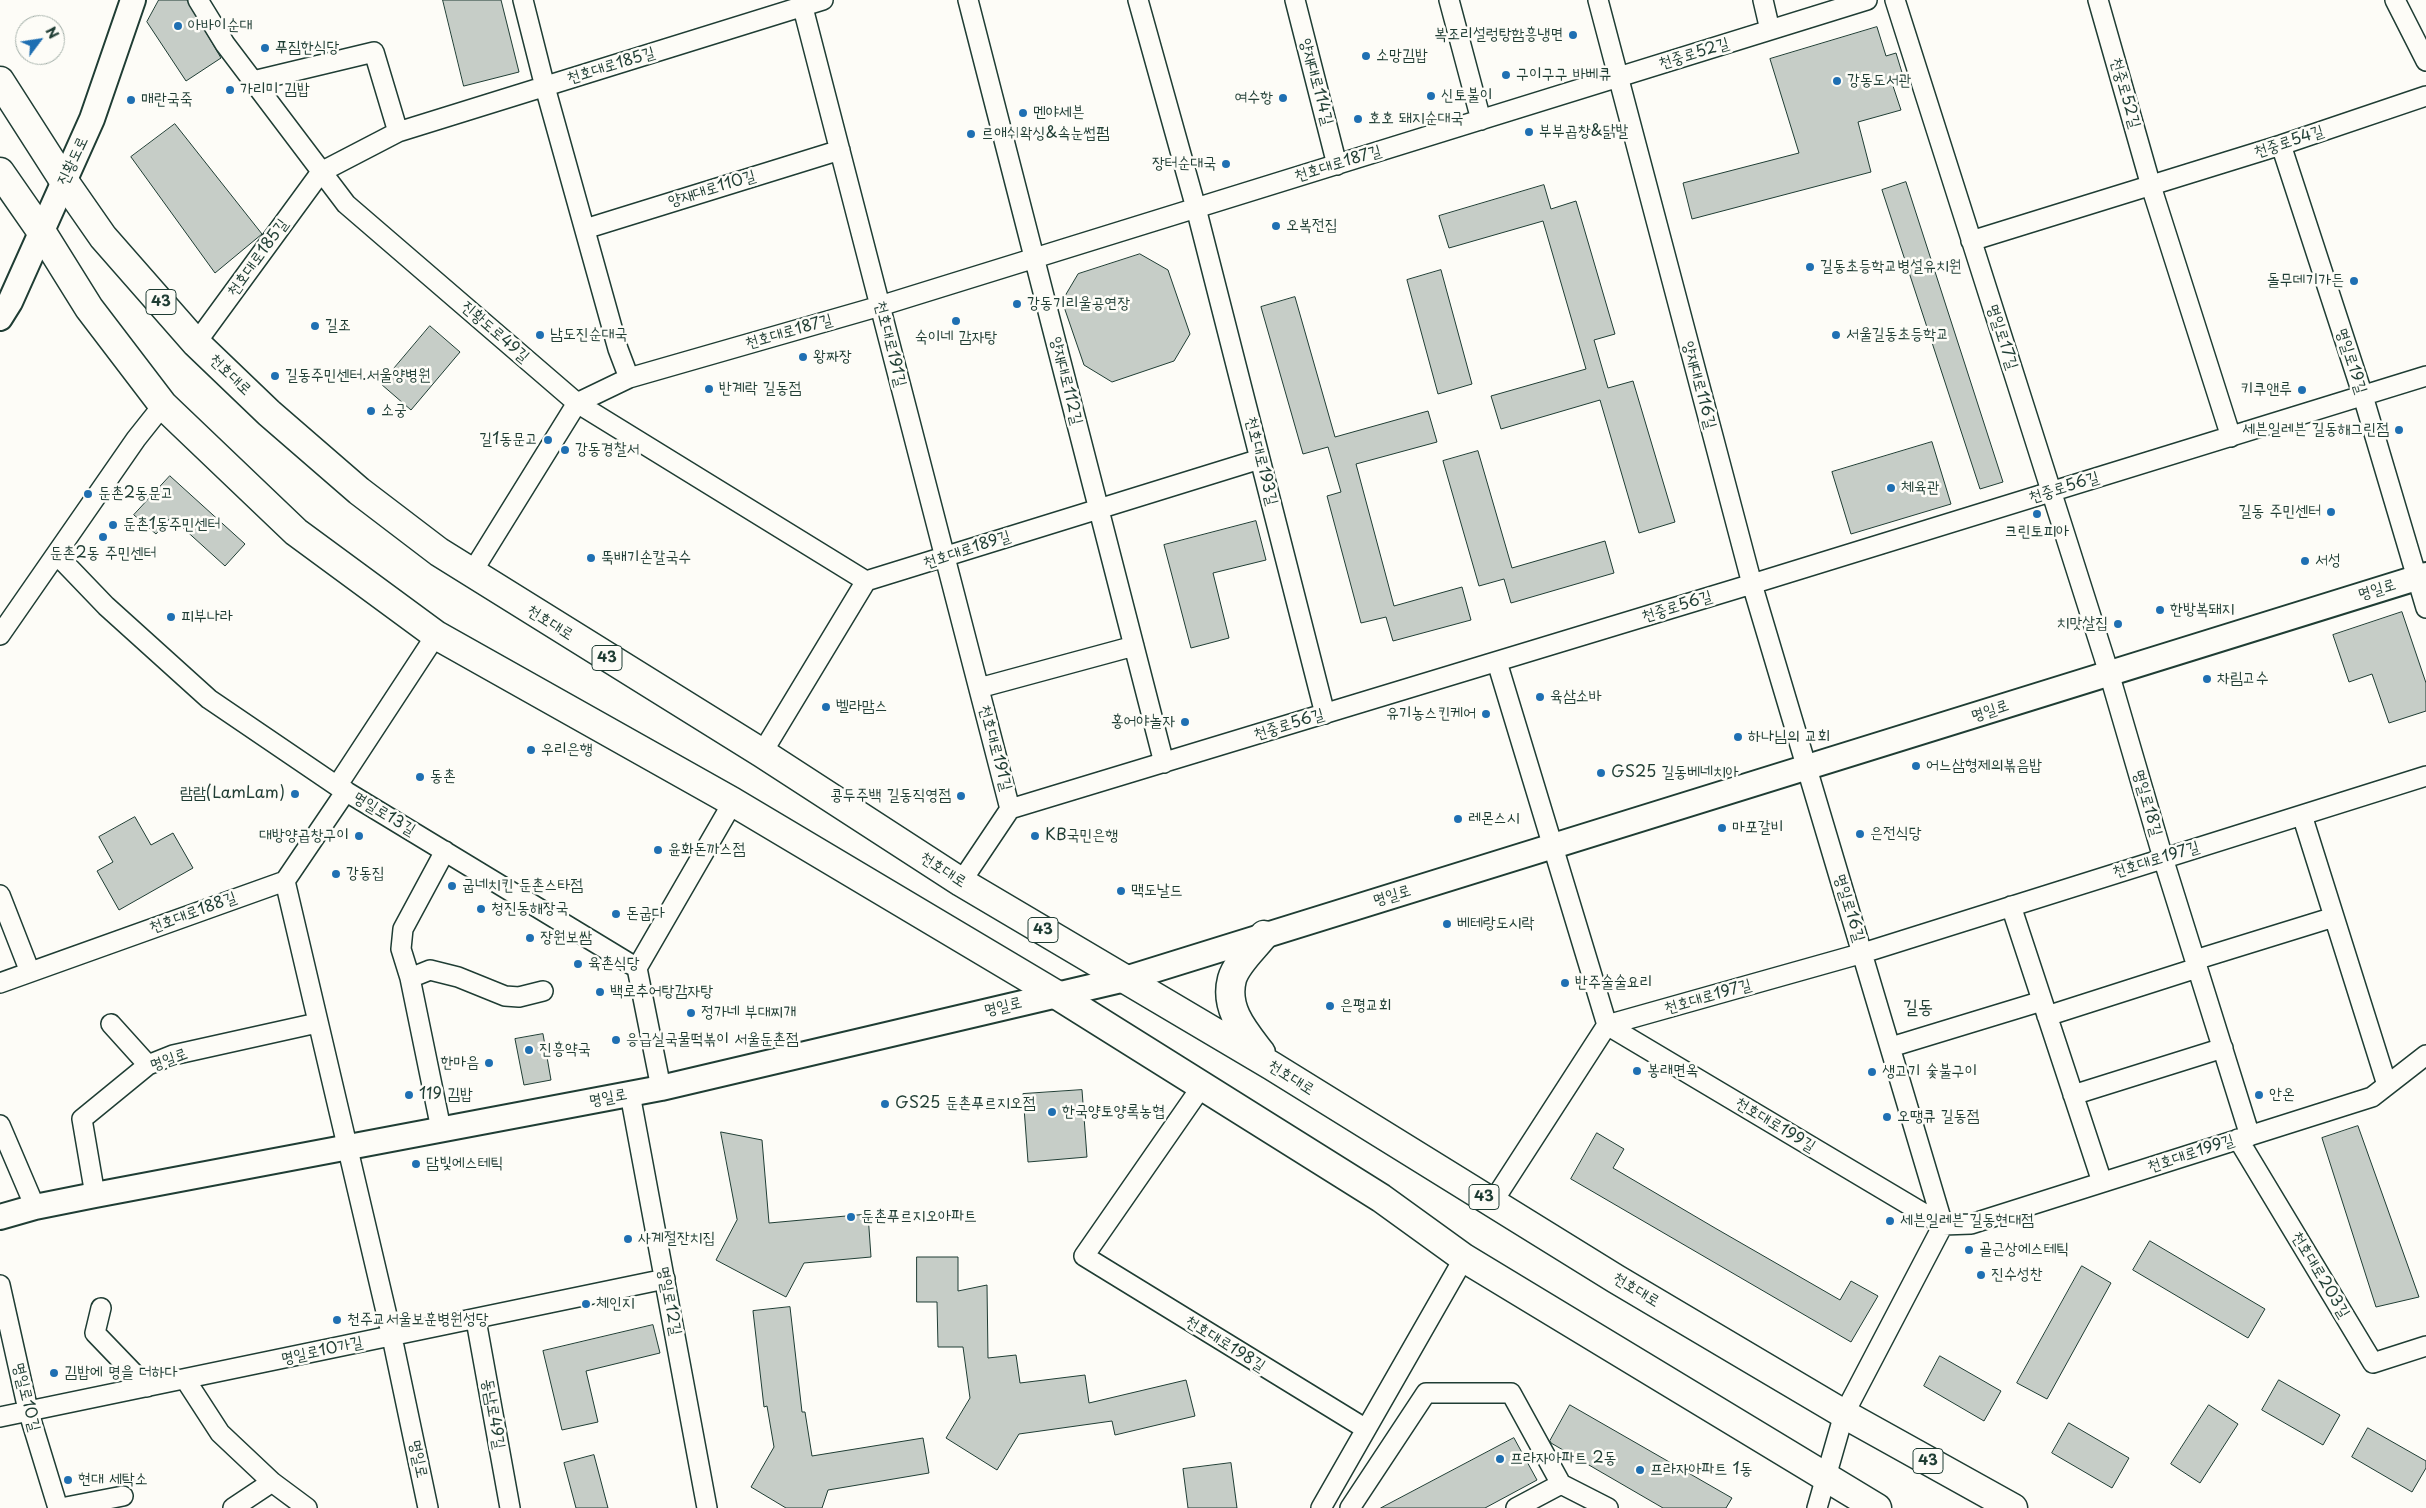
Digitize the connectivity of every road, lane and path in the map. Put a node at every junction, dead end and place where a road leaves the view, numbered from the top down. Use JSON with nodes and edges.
{"nodes":[{"id":1,"x":133,"y":0,"type":"edge"},
{"id":2,"x":198,"y":0,"type":"edge"},
{"id":3,"x":523,"y":0,"type":"edge"},
{"id":4,"x":823,"y":0,"type":"edge"},
{"id":5,"x":968,"y":0,"type":"edge"},
{"id":6,"x":1138,"y":0,"type":"edge"},
{"id":7,"x":1295,"y":0,"type":"edge"},
{"id":8,"x":1449,"y":0,"type":"edge"},
{"id":9,"x":1598,"y":0,"type":"edge"},
{"id":10,"x":1763,"y":0,"type":"edge"},
{"id":11,"x":1867,"y":0,"type":"edge"},
{"id":12,"x":1895,"y":0,"type":"edge"},
{"id":13,"x":2098,"y":0,"type":"edge"},
{"id":14,"x":2395,"y":0,"type":"edge"},
{"id":15,"x":802,"y":3,"type":"edge"},
{"id":16,"x":1770,"y":30,"type":"junction"},
{"id":17,"x":2426,"y":61,"type":"edge"},
{"id":18,"x":1618,"y":78,"type":"junction"},
{"id":19,"x":0,"y":81,"type":"edge"},
{"id":20,"x":253,"y":81,"type":"junction"},
{"id":21,"x":545,"y":86,"type":"junction"},
{"id":22,"x":2426,"y":96,"type":"edge"},
{"id":23,"x":1481,"y":120,"type":"junction"},
{"id":24,"x":398,"y":132,"type":"junction"},
{"id":25,"x":2281,"y":145,"type":"junction"},
{"id":26,"x":840,"y":150,"type":"junction"},
{"id":27,"x":1337,"y":165,"type":"junction"},
{"id":28,"x":0,"y":172,"type":"edge"},
{"id":29,"x":321,"y":172,"type":"junction"},
{"id":30,"x":64,"y":181,"type":"junction"},
{"id":31,"x":2152,"y":186,"type":"junction"},
{"id":32,"x":1196,"y":208,"type":"junction"},
{"id":33,"x":585,"y":229,"type":"junction"},
{"id":34,"x":41,"y":231,"type":"junction"},
{"id":35,"x":1971,"y":241,"type":"junction"},
{"id":36,"x":1034,"y":258,"type":"junction"},
{"id":37,"x":880,"y":306,"type":"junction"},
{"id":38,"x":0,"y":318,"type":"edge"},
{"id":39,"x":196,"y":343,"type":"junction"},
{"id":40,"x":2426,"y":376,"type":"edge"},
{"id":41,"x":629,"y":378,"type":"junction"},
{"id":42,"x":2363,"y":396,"type":"junction"},
{"id":43,"x":577,"y":403,"type":"junction"},
{"id":44,"x":163,"y":405,"type":"junction"},
{"id":45,"x":2231,"y":437,"type":"junction"},
{"id":46,"x":1260,"y":459,"type":"junction"},
{"id":47,"x":2051,"y":492,"type":"junction"},
{"id":48,"x":1099,"y":508,"type":"junction"},
{"id":49,"x":57,"y":555,"type":"junction"},
{"id":50,"x":945,"y":557,"type":"junction"},
{"id":51,"x":471,"y":574,"type":"junction"},
{"id":52,"x":2421,"y":577,"type":"edge"},
{"id":53,"x":866,"y":581,"type":"junction"},
{"id":54,"x":1752,"y":584,"type":"junction"},
{"id":55,"x":2426,"y":608,"type":"edge"},
{"id":56,"x":0,"y":635,"type":"edge"},
{"id":57,"x":436,"y":635,"type":"junction"},
{"id":58,"x":1134,"y":646,"type":"junction"},
{"id":59,"x":1497,"y":662,"type":"junction"},
{"id":60,"x":2108,"y":673,"type":"junction"},
{"id":61,"x":979,"y":688,"type":"junction"},
{"id":62,"x":1325,"y":714,"type":"junction"},
{"id":63,"x":762,"y":753,"type":"junction"},
{"id":64,"x":1164,"y":763,"type":"junction"},
{"id":65,"x":1807,"y":769,"type":"junction"},
{"id":66,"x":2426,"y":776,"type":"edge"},
{"id":67,"x":342,"y":788,"type":"junction"},
{"id":68,"x":733,"y":802,"type":"junction"},
{"id":69,"x":1010,"y":809,"type":"junction"},
{"id":70,"x":2302,"y":815,"type":"junction"},
{"id":71,"x":1554,"y":846,"type":"junction"},
{"id":72,"x":446,"y":852,"type":"junction"},
{"id":73,"x":2163,"y":858,"type":"junction"},
{"id":74,"x":285,"y":881,"type":"junction"},
{"id":75,"x":961,"y":882,"type":"junction"},
{"id":76,"x":0,"y":895,"type":"edge"},
{"id":77,"x":2011,"y":906,"type":"junction"},
{"id":78,"x":2334,"y":917,"type":"junction"},
{"id":79,"x":1264,"y":935,"type":"junction"},
{"id":80,"x":1863,"y":953,"type":"junction"},
{"id":81,"x":2196,"y":964,"type":"junction"},
{"id":82,"x":637,"y":968,"type":"junction"},
{"id":83,"x":30,"y":972,"type":"junction"},
{"id":84,"x":410,"y":978,"type":"junction"},
{"id":85,"x":1125,"y":979,"type":"junction"},
{"id":86,"x":0,"y":983,"type":"edge"},
{"id":87,"x":543,"y":991,"type":"dead end"},
{"id":88,"x":1057,"y":995,"type":"junction"},
{"id":89,"x":2045,"y":1008,"type":"junction"},
{"id":90,"x":317,"y":1023,"type":"junction"},
{"id":91,"x":111,"y":1024,"type":"dead end"},
{"id":92,"x":1607,"y":1025,"type":"junction"},
{"id":93,"x":1891,"y":1047,"type":"junction"},
{"id":94,"x":2223,"y":1048,"type":"junction"},
{"id":95,"x":2426,"y":1055,"type":"edge"},
{"id":96,"x":148,"y":1065,"type":"junction"},
{"id":97,"x":1272,"y":1066,"type":"junction"},
{"id":98,"x":2387,"y":1085,"type":"junction"},
{"id":99,"x":1202,"y":1086,"type":"junction"},
{"id":100,"x":661,"y":1088,"type":"junction"},
{"id":101,"x":630,"y":1094,"type":"junction"},
{"id":102,"x":2073,"y":1095,"type":"junction"},
{"id":103,"x":0,"y":1125,"type":"edge"},
{"id":104,"x":442,"y":1129,"type":"junction"},
{"id":105,"x":2244,"y":1138,"type":"junction"},
{"id":106,"x":346,"y":1147,"type":"junction"},
{"id":107,"x":2102,"y":1182,"type":"junction"},
{"id":108,"x":95,"y":1195,"type":"junction"},
{"id":109,"x":1492,"y":1202,"type":"junction"},
{"id":110,"x":35,"y":1207,"type":"junction"},
{"id":111,"x":0,"y":1217,"type":"edge"},
{"id":112,"x":1943,"y":1225,"type":"junction"},
{"id":113,"x":1464,"y":1258,"type":"junction"},
{"id":114,"x":665,"y":1280,"type":"junction"},
{"id":115,"x":0,"y":1285,"type":"edge"},
{"id":116,"x":101,"y":1308,"type":"dead end"},
{"id":117,"x":476,"y":1320,"type":"junction"},
{"id":118,"x":392,"y":1337,"type":"junction"},
{"id":119,"x":2426,"y":1346,"type":"edge"},
{"id":120,"x":185,"y":1379,"type":"junction"},
{"id":121,"x":147,"y":1387,"type":"junction"},
{"id":122,"x":28,"y":1410,"type":"junction"},
{"id":123,"x":1844,"y":1414,"type":"junction"},
{"id":124,"x":0,"y":1417,"type":"edge"},
{"id":125,"x":1366,"y":1429,"type":"junction"},
{"id":126,"x":1825,"y":1476,"type":"junction"},
{"id":127,"x":272,"y":1482,"type":"junction"},
{"id":128,"x":1561,"y":1484,"type":"junction"},
{"id":129,"x":122,"y":1496,"type":"dead end"},
{"id":130,"x":59,"y":1508,"type":"edge"},
{"id":131,"x":233,"y":1508,"type":"edge"},
{"id":132,"x":307,"y":1508,"type":"edge"},
{"id":133,"x":428,"y":1508,"type":"edge"},
{"id":134,"x":510,"y":1508,"type":"edge"},
{"id":135,"x":708,"y":1508,"type":"edge"},
{"id":136,"x":1320,"y":1508,"type":"edge"},
{"id":137,"x":1350,"y":1508,"type":"edge"},
{"id":138,"x":1516,"y":1508,"type":"edge"},
{"id":139,"x":1608,"y":1508,"type":"edge"},
{"id":140,"x":1817,"y":1508,"type":"edge"},
{"id":141,"x":1877,"y":1508,"type":"edge"},
{"id":142,"x":2013,"y":1508,"type":"edge"}],
"edges":[{"from":1,"to":30,"type":"street","name":"진황도로"},
{"from":2,"to":20,"type":"street","name":"진황도로49길"},
{"from":3,"to":21,"type":"street"},
{"from":4,"to":15,"type":"street","name":"천호대로185길"},
{"from":5,"to":36,"type":"street","name":"양재대로112길"},
{"from":6,"to":32,"type":"street"},
{"from":7,"to":27,"type":"street","name":"양재대로114길"},
{"from":8,"to":23,"type":"street"},
{"from":9,"to":18,"type":"street","name":"양재대로116길"},
{"from":10,"to":16,"type":"street"},
{"from":11,"to":16,"type":"street","name":"천중로52길"},
{"from":12,"to":35,"type":"street","name":"명일로17길"},
{"from":13,"to":31,"type":"street","name":"천중로52길"},
{"from":14,"to":17,"type":"street"},
{"from":15,"to":21,"type":"street","name":"천호대로185길"},
{"from":15,"to":26,"type":"street","name":"천호대로191길"},
{"from":16,"to":18,"type":"street","name":"천중로52길"},
{"from":18,"to":23,"type":"street","name":"천호대로187길"},
{"from":18,"to":54,"type":"street","name":"양재대로116길"},
{"from":19,"to":30,"type":"main road","name":"천호대로","number":"43"},
{"from":20,"to":24,"type":"street"},
{"from":20,"to":29,"type":"street","name":"진황도로49길"},
{"from":21,"to":24,"type":"street","name":"천호대로185길"},
{"from":21,"to":33,"type":"street"},
{"from":22,"to":25,"type":"street","name":"천중로54길"},
{"from":23,"to":27,"type":"street","name":"천호대로187길"},
{"from":24,"to":29,"type":"street","name":"천호대로185길"},
{"from":25,"to":31,"type":"street","name":"천중로54길"},
{"from":25,"to":42,"type":"street","name":"명일로19길"},
{"from":26,"to":33,"type":"street","name":"양재대로110길"},
{"from":26,"to":37,"type":"street","name":"천호대로191길"},
{"from":27,"to":32,"type":"street","name":"천호대로187길"},
{"from":28,"to":34,"type":"main road"},
{"from":29,"to":39,"type":"street","name":"천호대로185길"},
{"from":29,"to":43,"type":"street","name":"진황도로49길"},
{"from":30,"to":34,"type":"street","name":"진황도로"},
{"from":30,"to":39,"type":"main road","name":"천호대로","number":"43"},
{"from":31,"to":35,"type":"street","name":"천중로54길"},
{"from":31,"to":45,"type":"street"},
{"from":32,"to":36,"type":"street","name":"천호대로187길"},
{"from":32,"to":46,"type":"street","name":"천호대로193길"},
{"from":33,"to":41,"type":"street"},
{"from":34,"to":38,"type":"street","name":"진황도로"},
{"from":34,"to":44,"type":"main road"},
{"from":35,"to":47,"type":"street","name":"명일로17길"},
{"from":36,"to":37,"type":"street","name":"천호대로187길"},
{"from":36,"to":48,"type":"street","name":"양재대로112길"},
{"from":37,"to":41,"type":"street","name":"천호대로187길"},
{"from":37,"to":50,"type":"street","name":"천호대로191길"},
{"from":39,"to":51,"type":"main road","name":"천호대로","number":"43"},
{"from":40,"to":42,"type":"street","name":"천중로56길"},
{"from":41,"to":43,"type":"street","name":"천호대로187길"},
{"from":42,"to":45,"type":"street","name":"천중로56길"},
{"from":42,"to":52,"type":"street","name":"명일로19길"},
{"from":43,"to":51,"type":"street"},
{"from":43,"to":53,"type":"street","name":"진황도로49길"},
{"from":44,"to":49,"type":"street"},
{"from":44,"to":57,"type":"main road"},
{"from":45,"to":47,"type":"street","name":"천중로56길"},
{"from":46,"to":48,"type":"street","name":"천호대로189길"},
{"from":46,"to":62,"type":"street","name":"천호대로193길"},
{"from":47,"to":54,"type":"street","name":"천중로56길"},
{"from":47,"to":60,"type":"street","name":"명일로17길"},
{"from":48,"to":50,"type":"street","name":"천호대로189길"},
{"from":48,"to":58,"type":"street","name":"양재대로112길"},
{"from":49,"to":56,"type":"street"},
{"from":49,"to":67,"type":"street","name":"명일로13길"},
{"from":50,"to":53,"type":"street","name":"천호대로189길"},
{"from":50,"to":61,"type":"street","name":"천호대로191길"},
{"from":51,"to":63,"type":"main road","name":"천호대로","number":"43"},
{"from":52,"to":55,"type":"street"},
{"from":52,"to":60,"type":"street","name":"명일로"},
{"from":53,"to":63,"type":"street"},
{"from":54,"to":59,"type":"street","name":"천중로56길"},
{"from":54,"to":65,"type":"street","name":"양재대로116길"},
{"from":57,"to":67,"type":"street"},
{"from":57,"to":68,"type":"main road"},
{"from":58,"to":61,"type":"street","name":"천호대로191길"},
{"from":58,"to":64,"type":"street","name":"양재대로112길"},
{"from":59,"to":62,"type":"street","name":"천중로56길"},
{"from":59,"to":71,"type":"street"},
{"from":60,"to":65,"type":"street","name":"명일로"},
{"from":60,"to":73,"type":"street","name":"명일로18길"},
{"from":61,"to":69,"type":"street","name":"천호대로191길"},
{"from":62,"to":64,"type":"street","name":"천중로56길"},
{"from":63,"to":75,"type":"main road","name":"천호대로","number":"43"},
{"from":64,"to":69,"type":"street","name":"천중로56길"},
{"from":65,"to":71,"type":"street","name":"명일로"},
{"from":65,"to":80,"type":"street","name":"명일로16길"},
{"from":66,"to":70,"type":"street","name":"천호대로197길"},
{"from":67,"to":72,"type":"street","name":"명일로13길"},
{"from":67,"to":74,"type":"street"},
{"from":68,"to":82,"type":"street"},
{"from":68,"to":88,"type":"main road"},
{"from":69,"to":75,"type":"street"},
{"from":70,"to":73,"type":"street","name":"천호대로197길"},
{"from":70,"to":78,"type":"street"},
{"from":71,"to":79,"type":"street","name":"명일로"},
{"from":71,"to":92,"type":"street"},
{"from":72,"to":82,"type":"street","name":"명일로13길"},
{"from":72,"to":84,"type":"street"},
{"from":73,"to":77,"type":"street","name":"천호대로197길"},
{"from":73,"to":81,"type":"street","name":"명일로18길"},
{"from":74,"to":83,"type":"street","name":"천호대로188길"},
{"from":74,"to":90,"type":"street","name":"명일로"},
{"from":75,"to":85,"type":"main road","name":"천호대로","number":"43"},
{"from":76,"to":83,"type":"street"},
{"from":77,"to":80,"type":"street","name":"천호대로197길"},
{"from":77,"to":89,"type":"street"},
{"from":78,"to":81,"type":"street"},
{"from":78,"to":98,"type":"street"},
{"from":79,"to":85,"type":"street","name":"명일로"},
{"from":79,"to":97,"type":"main road"},
{"from":80,"to":92,"type":"street","name":"천호대로197길"},
{"from":80,"to":93,"type":"street","name":"명일로16길"},
{"from":81,"to":89,"type":"street"},
{"from":81,"to":94,"type":"street","name":"명일로18길"},
{"from":82,"to":100,"type":"street"},
{"from":83,"to":86,"type":"street","name":"천호대로188길"},
{"from":84,"to":87,"type":"street"},
{"from":84,"to":104,"type":"street"},
{"from":85,"to":88,"type":"street","name":"명일로"},
{"from":85,"to":97,"type":"main road","name":"천호대로","number":"43"},
{"from":88,"to":99,"type":"main road"},
{"from":88,"to":100,"type":"street","name":"명일로"},
{"from":89,"to":93,"type":"street"},
{"from":89,"to":102,"type":"street"},
{"from":90,"to":96,"type":"street","name":"명일로"},
{"from":90,"to":106,"type":"street","name":"명일로"},
{"from":91,"to":96,"type":"street"},
{"from":92,"to":109,"type":"street"},
{"from":92,"to":112,"type":"street","name":"천호대로199길"},
{"from":93,"to":112,"type":"street","name":"명일로16길"},
{"from":94,"to":102,"type":"street"},
{"from":94,"to":105,"type":"street","name":"명일로18길"},
{"from":95,"to":98,"type":"street","name":"천호대로199길"},
{"from":96,"to":108,"type":"street","name":"명일로"},
{"from":97,"to":109,"type":"main road","name":"천호대로","number":"43"},
{"from":98,"to":105,"type":"street","name":"천호대로199길"},
{"from":99,"to":113,"type":"main road"},
{"from":99,"to":125,"type":"street","name":"천호대로198길"},
{"from":100,"to":101,"type":"street","name":"명일로"},
{"from":101,"to":104,"type":"street","name":"명일로"},
{"from":101,"to":114,"type":"street","name":"명일로12길"},
{"from":102,"to":107,"type":"street"},
{"from":103,"to":110,"type":"street"},
{"from":104,"to":106,"type":"street","name":"명일로"},
{"from":105,"to":107,"type":"street","name":"천호대로199길"},
{"from":105,"to":119,"type":"street","name":"천호대로203길"},
{"from":106,"to":108,"type":"street","name":"명일로"},
{"from":106,"to":118,"type":"street","name":"명일로"},
{"from":107,"to":112,"type":"street","name":"천호대로199길"},
{"from":108,"to":110,"type":"street","name":"명일로"},
{"from":109,"to":123,"type":"main road","name":"천호대로","number":"43"},
{"from":110,"to":111,"type":"street","name":"명일로"},
{"from":112,"to":123,"type":"street"},
{"from":113,"to":125,"type":"street"},
{"from":113,"to":126,"type":"main road"},
{"from":114,"to":117,"type":"street","name":"명일로10가길"},
{"from":114,"to":135,"type":"street","name":"명일로12길"},
{"from":115,"to":122,"type":"street","name":"명일로10길"},
{"from":116,"to":121,"type":"street"},
{"from":117,"to":118,"type":"street","name":"명일로10가길"},
{"from":117,"to":134,"type":"street","name":"동남로49길"},
{"from":118,"to":120,"type":"street","name":"명일로10가길"},
{"from":118,"to":133,"type":"street","name":"명일로"},
{"from":120,"to":121,"type":"street","name":"명일로10가길"},
{"from":120,"to":127,"type":"street"},
{"from":121,"to":122,"type":"street","name":"명일로10가길"},
{"from":122,"to":124,"type":"street","name":"명일로10가길"},
{"from":122,"to":130,"type":"street","name":"명일로10길"},
{"from":123,"to":126,"type":"street"},
{"from":123,"to":142,"type":"main road","name":"천호대로","number":"43"},
{"from":125,"to":136,"type":"street"},
{"from":126,"to":140,"type":"street"},
{"from":126,"to":141,"type":"main road"},
{"from":127,"to":131,"type":"street"},
{"from":127,"to":132,"type":"street"},
{"from":128,"to":137,"type":"street"},
{"from":128,"to":138,"type":"street"},
{"from":128,"to":139,"type":"street"},
{"from":129,"to":130,"type":"street","name":"명일로10길"}]}
